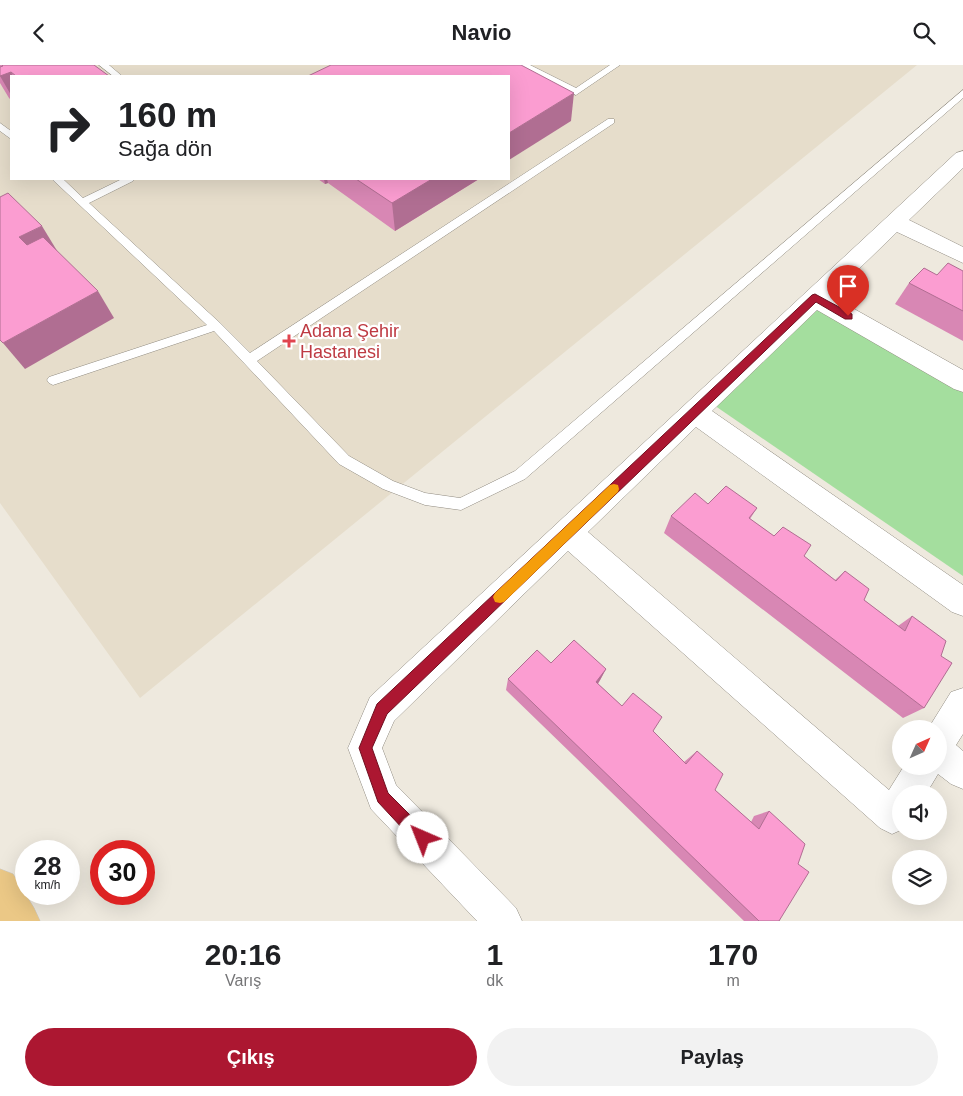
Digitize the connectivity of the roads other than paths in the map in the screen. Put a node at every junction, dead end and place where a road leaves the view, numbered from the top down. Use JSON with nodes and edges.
{"nodes":[{"id":1,"x":103,"y":65,"type":"edge"},
{"id":2,"x":523,"y":65,"type":"edge"},
{"id":3,"x":616,"y":65,"type":"edge"},
{"id":4,"x":117,"y":75,"type":"edge"},
{"id":5,"x":963,"y":93,"type":"edge"},
{"id":6,"x":611,"y":121,"type":"dead end"},
{"id":7,"x":0,"y":126,"type":"edge"},
{"id":8,"x":10,"y":135,"type":"edge"},
{"id":9,"x":963,"y":157,"type":"edge"},
{"id":10,"x":58,"y":180,"type":"edge"},
{"id":11,"x":127,"y":180,"type":"edge"},
{"id":12,"x":83,"y":202,"type":"junction"},
{"id":13,"x":895,"y":222,"type":"junction"},
{"id":14,"x":963,"y":256,"type":"edge"},
{"id":15,"x":815,"y":298,"type":"junction"},
{"id":16,"x":216,"y":326,"type":"junction"},
{"id":17,"x":249,"y":360,"type":"junction"},
{"id":18,"x":53,"y":380,"type":"dead end"},
{"id":19,"x":963,"y":382,"type":"edge"},
{"id":20,"x":694,"y":412,"type":"junction"},
{"id":21,"x":568,"y":533,"type":"junction"},
{"id":22,"x":963,"y":602,"type":"edge"},
{"id":23,"x":963,"y":704,"type":"edge"},
{"id":24,"x":948,"y":728,"type":"edge"},
{"id":25,"x":948,"y":760,"type":"edge"},
{"id":26,"x":963,"y":772,"type":"edge"},
{"id":27,"x":892,"y":816,"type":"edge"},
{"id":28,"x":0,"y":887,"type":"edge"},
{"id":29,"x":21,"y":921,"type":"edge"},
{"id":30,"x":503,"y":921,"type":"edge"}],
"edges":[{"from":1,"to":4,"type":"lane"},
{"from":2,"to":3,"type":"lane"},
{"from":5,"to":17,"type":"lane"},
{"from":6,"to":17,"type":"lane"},
{"from":7,"to":8,"type":"lane"},
{"from":9,"to":13,"type":"street"},
{"from":10,"to":12,"type":"lane"},
{"from":11,"to":12,"type":"lane"},
{"from":12,"to":16,"type":"lane"},
{"from":13,"to":14,"type":"street"},
{"from":13,"to":15,"type":"street"},
{"from":15,"to":19,"type":"street"},
{"from":15,"to":20,"type":"street"},
{"from":16,"to":17,"type":"lane"},
{"from":16,"to":18,"type":"lane"},
{"from":20,"to":21,"type":"street"},
{"from":20,"to":22,"type":"street"},
{"from":21,"to":27,"type":"street"},
{"from":21,"to":30,"type":"street"},
{"from":23,"to":24,"type":"street"},
{"from":25,"to":26,"type":"street"},
{"from":28,"to":29,"type":"highway"}]}
